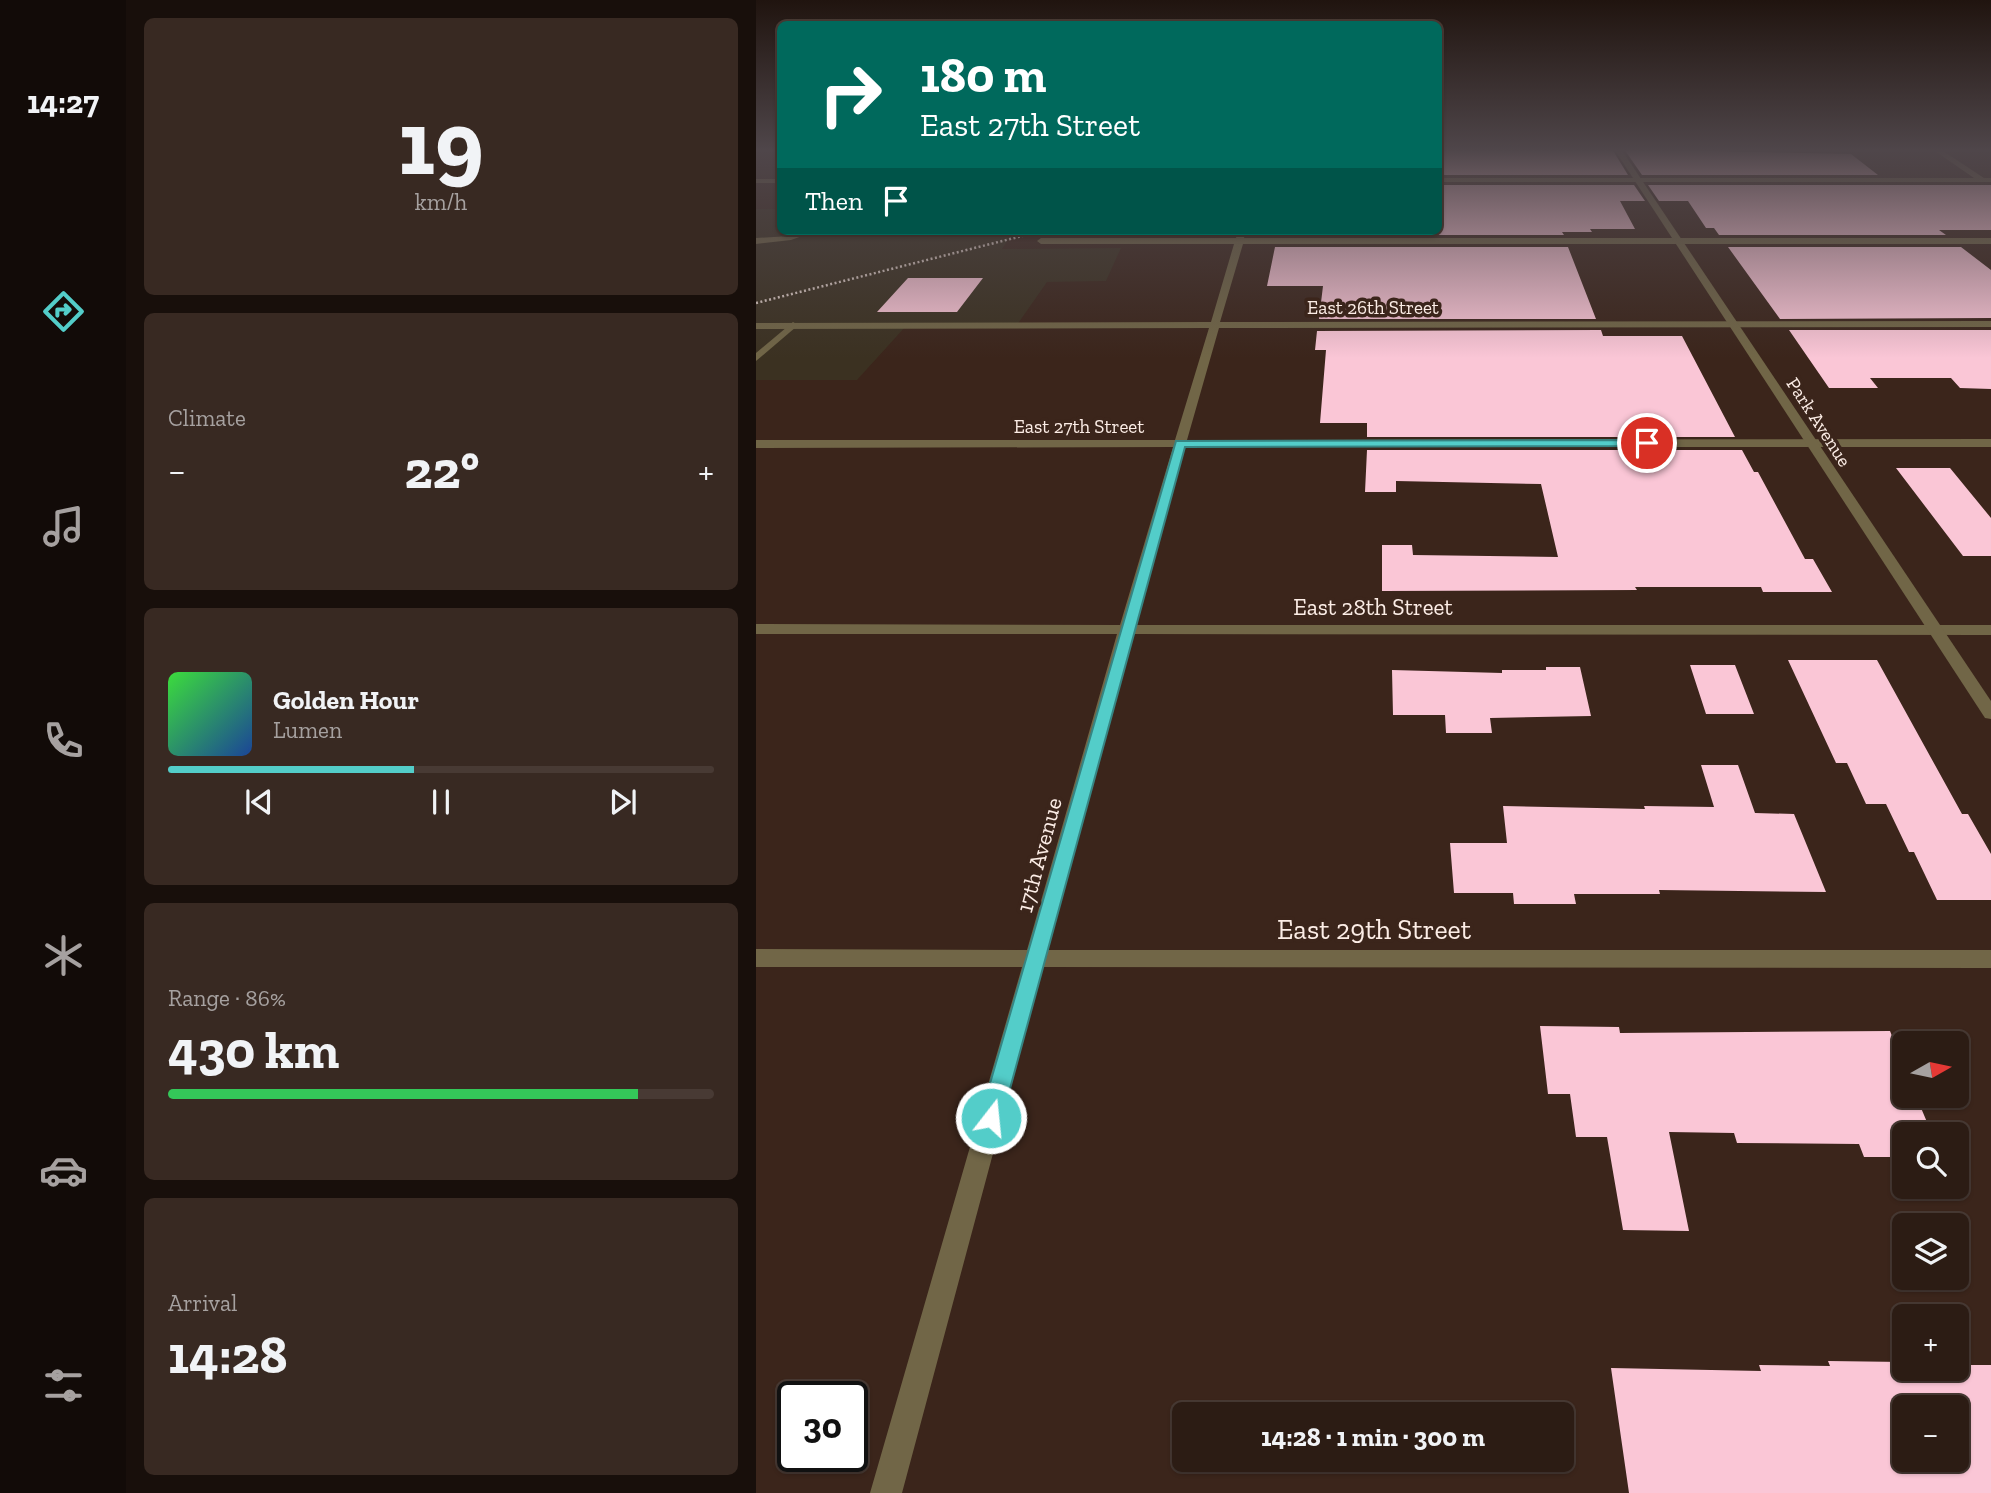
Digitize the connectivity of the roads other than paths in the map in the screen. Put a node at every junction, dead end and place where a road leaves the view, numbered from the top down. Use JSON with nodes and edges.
{"nodes":[{"id":1,"x":1663,"y":219,"type":"edge"},
{"id":2,"x":797,"y":235,"type":"edge"},
{"id":3,"x":1240,"y":236,"type":"edge"},
{"id":4,"x":756,"y":241,"type":"edge"},
{"id":5,"x":1041,"y":241,"type":"dead end"},
{"id":6,"x":1678,"y":241,"type":"junction"},
{"id":7,"x":1991,"y":241,"type":"edge"},
{"id":8,"x":1733,"y":324,"type":"junction"},
{"id":9,"x":1991,"y":324,"type":"edge"},
{"id":10,"x":793,"y":325,"type":"junction"},
{"id":11,"x":1215,"y":325,"type":"junction"},
{"id":12,"x":756,"y":326,"type":"edge"},
{"id":13,"x":756,"y":358,"type":"edge"},
{"id":14,"x":1812,"y":443,"type":"junction"},
{"id":15,"x":1991,"y":443,"type":"edge"},
{"id":16,"x":756,"y":444,"type":"edge"},
{"id":17,"x":1180,"y":444,"type":"junction"},
{"id":18,"x":756,"y":629,"type":"edge"},
{"id":19,"x":1126,"y":630,"type":"junction"},
{"id":20,"x":1935,"y":630,"type":"junction"},
{"id":21,"x":1991,"y":630,"type":"edge"},
{"id":22,"x":1991,"y":714,"type":"edge"},
{"id":23,"x":1036,"y":957,"type":"junction"},
{"id":24,"x":756,"y":958,"type":"edge"},
{"id":25,"x":1991,"y":958,"type":"edge"},
{"id":26,"x":886,"y":1493,"type":"edge"}],
"edges":[{"from":1,"to":6,"type":"street","name":"Park Avenue"},
{"from":2,"to":4,"type":"street"},
{"from":3,"to":5,"type":"street"},
{"from":3,"to":6,"type":"street"},
{"from":3,"to":11,"type":"street","name":"17th Avenue"},
{"from":6,"to":7,"type":"street"},
{"from":6,"to":8,"type":"street","name":"Park Avenue"},
{"from":8,"to":9,"type":"street","name":"East 26th Street"},
{"from":8,"to":11,"type":"street","name":"East 26th Street"},
{"from":8,"to":14,"type":"street","name":"Park Avenue"},
{"from":10,"to":11,"type":"street","name":"East 26th Street"},
{"from":10,"to":12,"type":"street","name":"East 26th Street"},
{"from":10,"to":13,"type":"street"},
{"from":11,"to":17,"type":"street","name":"17th Avenue"},
{"from":14,"to":15,"type":"street","name":"East 27th Street"},
{"from":14,"to":17,"type":"street","name":"East 27th Street"},
{"from":14,"to":20,"type":"street","name":"Park Avenue"},
{"from":16,"to":17,"type":"street","name":"East 27th Street"},
{"from":17,"to":19,"type":"street","name":"17th Avenue"},
{"from":18,"to":19,"type":"street","name":"East 28th Street"},
{"from":19,"to":20,"type":"street","name":"East 28th Street"},
{"from":19,"to":23,"type":"street","name":"17th Avenue"},
{"from":20,"to":21,"type":"street","name":"East 28th Street"},
{"from":20,"to":22,"type":"street","name":"Park Avenue"},
{"from":23,"to":24,"type":"street","name":"East 29th Street"},
{"from":23,"to":25,"type":"street","name":"East 29th Street"},
{"from":23,"to":26,"type":"street","name":"17th Avenue"}]}
